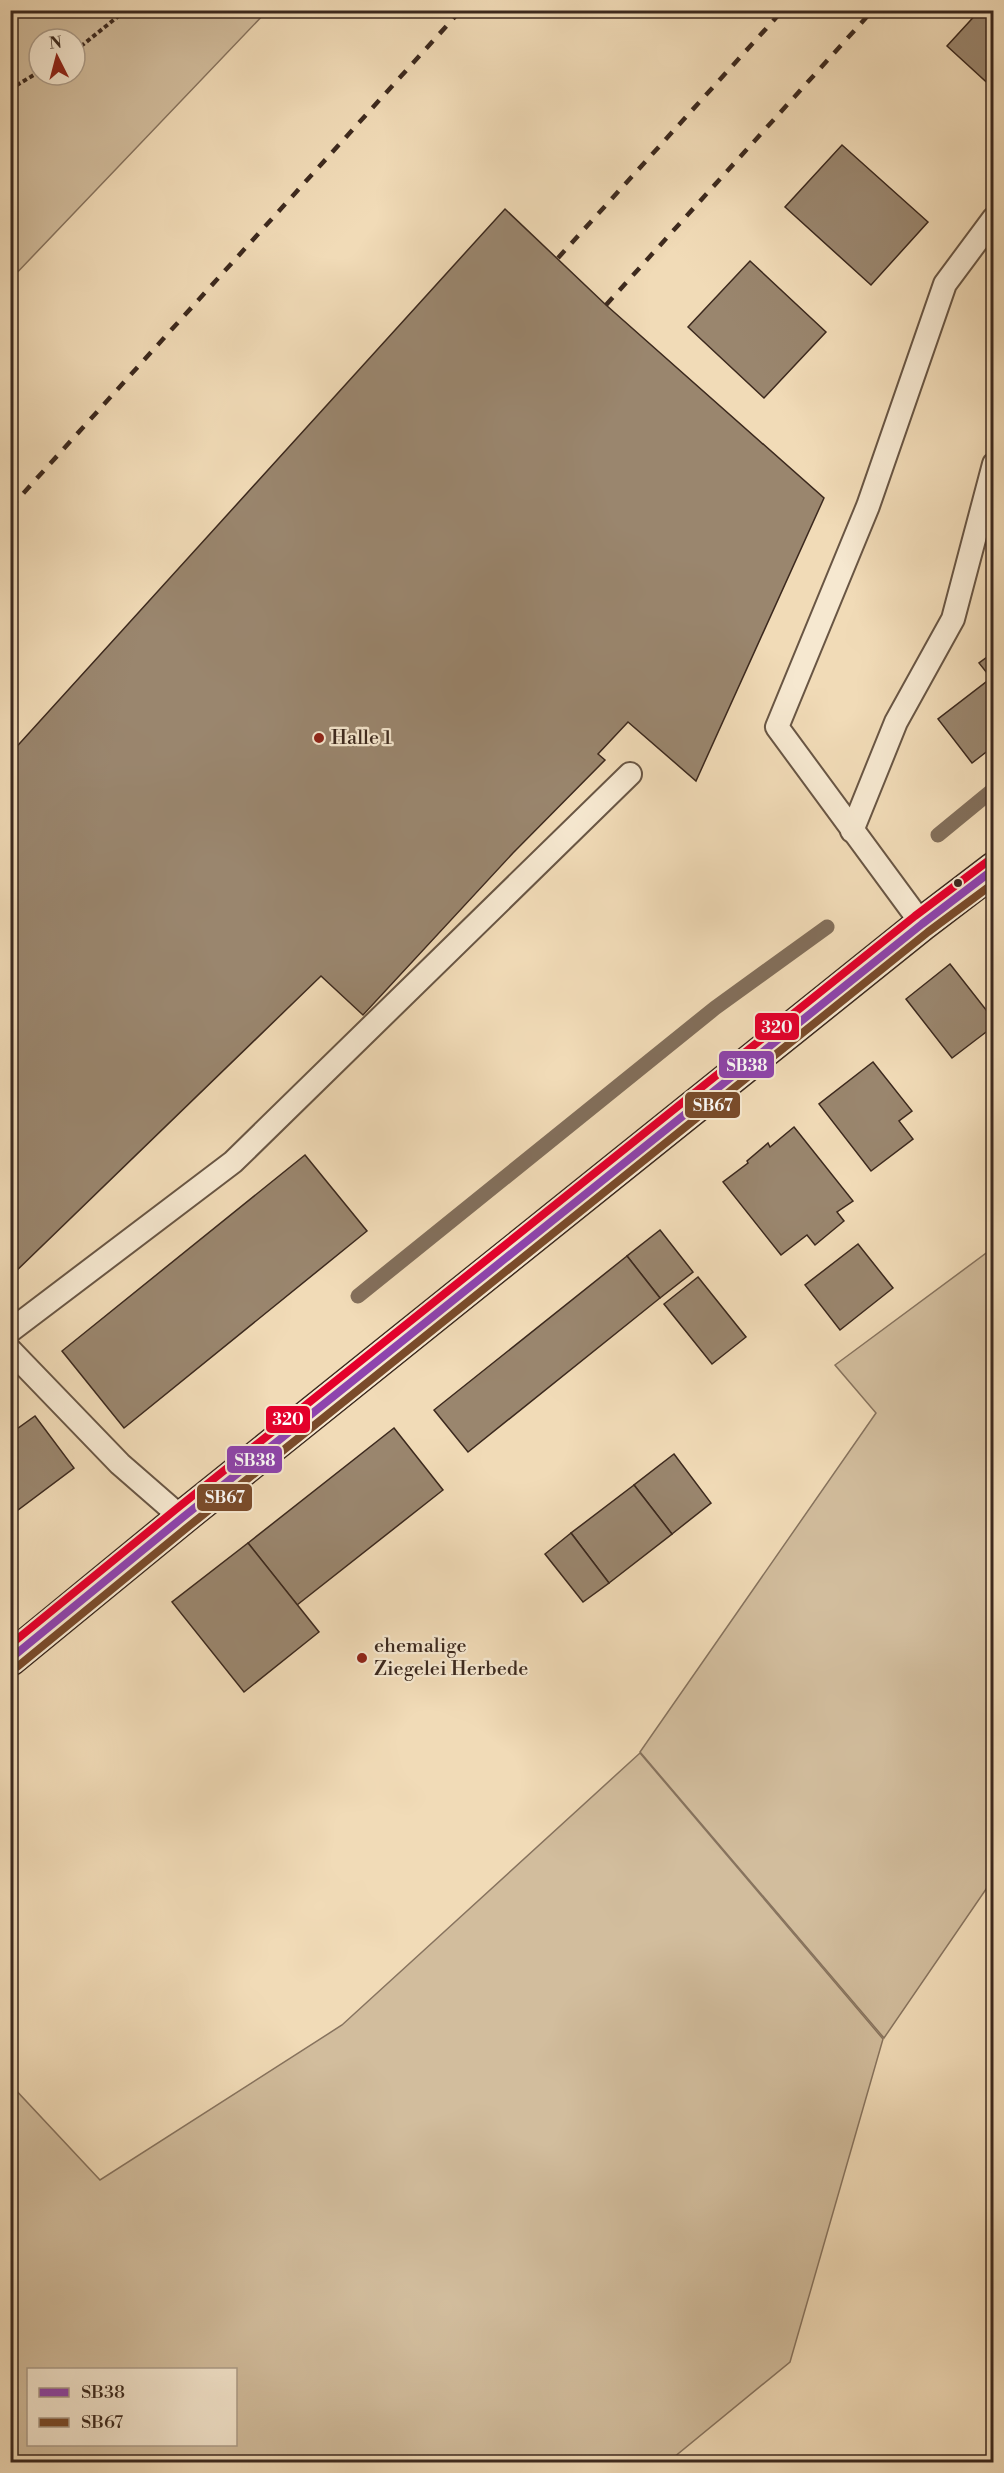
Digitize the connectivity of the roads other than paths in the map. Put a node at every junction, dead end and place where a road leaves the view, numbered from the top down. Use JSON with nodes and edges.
{"nodes":[{"id":1,"x":993,"y":218,"type":"edge"},
{"id":2,"x":993,"y":464,"type":"edge"},
{"id":3,"x":630,"y":774,"type":"dead end"},
{"id":4,"x":852,"y":831,"type":"junction"},
{"id":5,"x":993,"y":870,"type":"edge"},
{"id":6,"x":922,"y":924,"type":"junction"},
{"id":7,"x":10,"y":1331,"type":"edge"},
{"id":8,"x":10,"y":1350,"type":"edge"},
{"id":9,"x":182,"y":1518,"type":"junction"},
{"id":10,"x":10,"y":1659,"type":"edge"}],
"edges":[{"from":1,"to":4,"type":"lane"},
{"from":2,"to":4,"type":"lane"},
{"from":3,"to":7,"type":"lane"},
{"from":4,"to":6,"type":"lane"},
{"from":5,"to":6,"type":"main road"},
{"from":6,"to":9,"type":"main road"},
{"from":8,"to":9,"type":"lane"},
{"from":9,"to":10,"type":"main road"}]}
